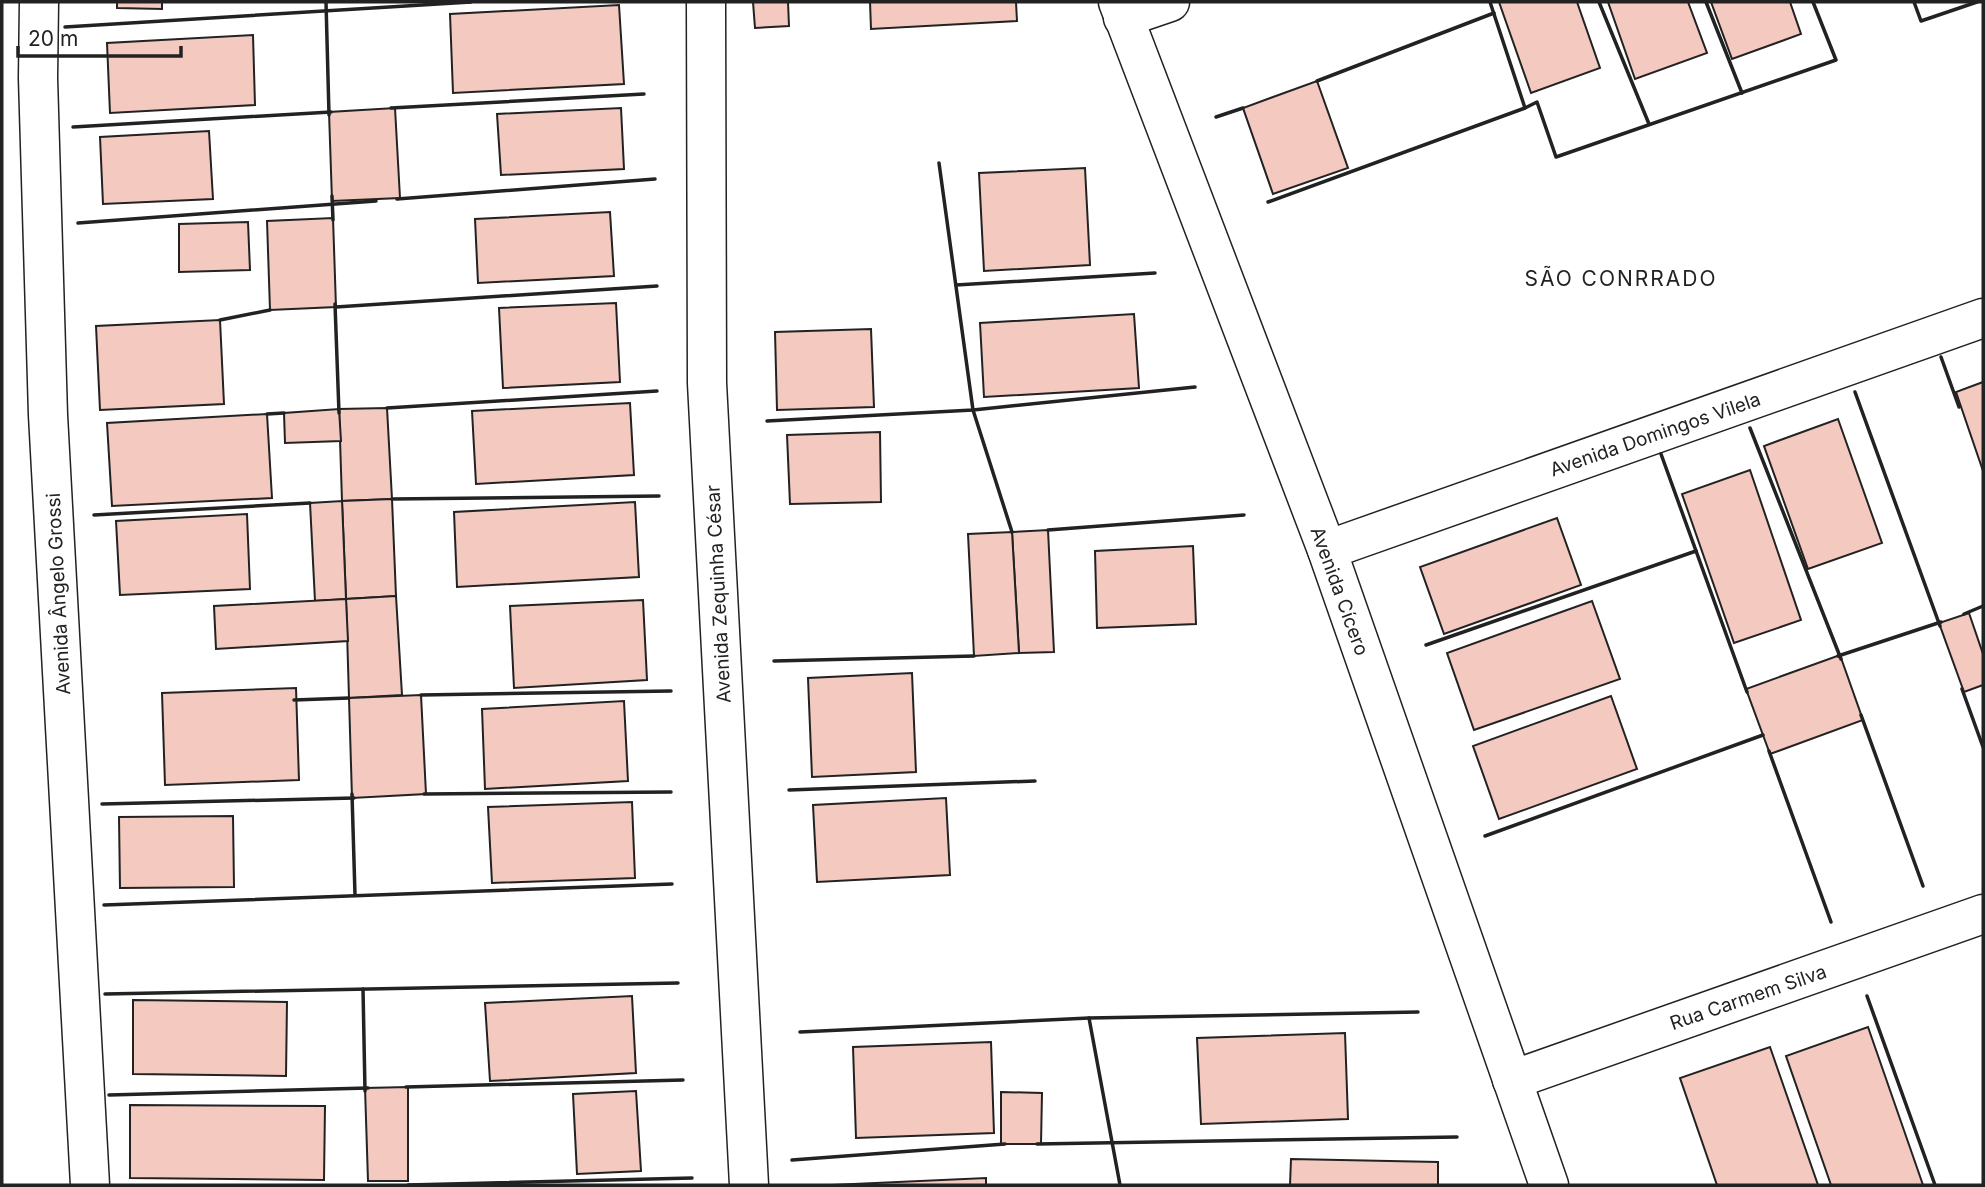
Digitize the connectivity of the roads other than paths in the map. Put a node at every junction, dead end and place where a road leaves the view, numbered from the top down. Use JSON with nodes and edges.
{"nodes":[{"id":1,"x":39,"y":2,"type":"edge"},
{"id":2,"x":706,"y":2,"type":"edge"},
{"id":3,"x":1170,"y":2,"type":"edge"},
{"id":4,"x":1120,"y":10,"type":"edge"},
{"id":5,"x":1983,"y":318,"type":"edge"},
{"id":6,"x":1326,"y":550,"type":"junction"},
{"id":7,"x":1983,"y":915,"type":"edge"},
{"id":8,"x":1512,"y":1080,"type":"junction"},
{"id":9,"x":90,"y":1185,"type":"edge"},
{"id":10,"x":749,"y":1185,"type":"edge"},
{"id":11,"x":1549,"y":1185,"type":"edge"}],
"edges":[{"from":1,"to":9,"type":"street","name":"Avenida Ângelo Grossi"},
{"from":2,"to":10,"type":"street","name":"Avenida Zequinha César"},
{"from":3,"to":4,"type":"street"},
{"from":4,"to":6,"type":"street","name":"Avenida Cícero"},
{"from":5,"to":6,"type":"street","name":"Avenida Domingos Vilela"},
{"from":6,"to":8,"type":"street","name":"Avenida Cícero"},
{"from":7,"to":8,"type":"street","name":"Rua Carmem Silva"},
{"from":8,"to":11,"type":"street","name":"Avenida Cícero"}]}
